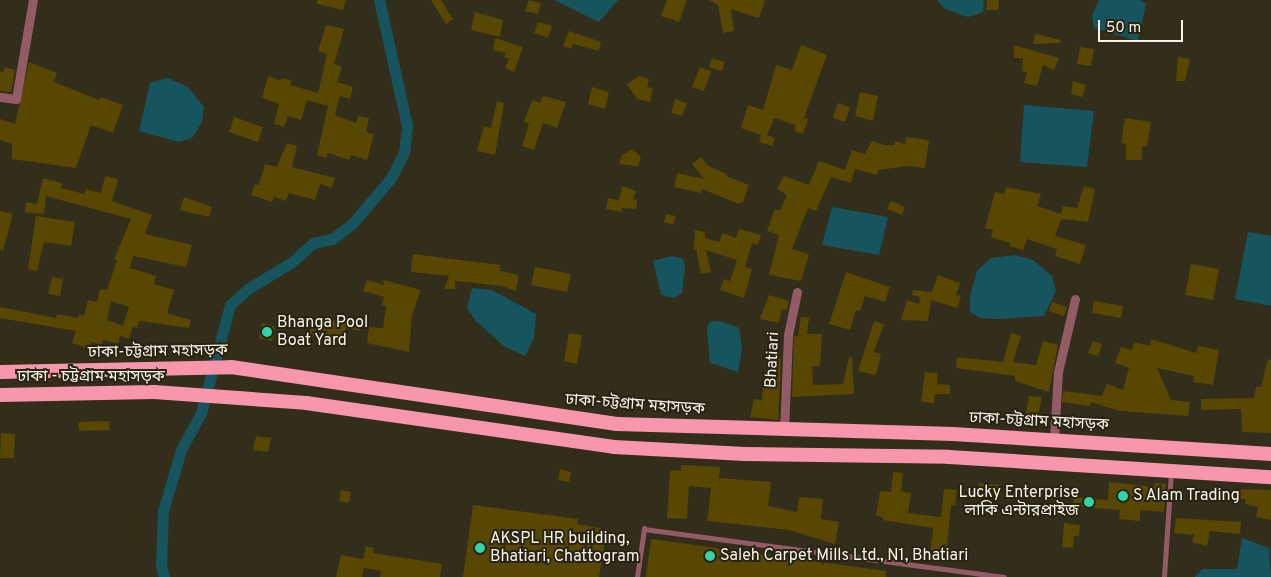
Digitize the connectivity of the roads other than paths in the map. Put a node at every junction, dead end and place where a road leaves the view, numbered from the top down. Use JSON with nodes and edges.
{"nodes":[{"id":1,"x":32,"y":0,"type":"edge"},
{"id":2,"x":0,"y":98,"type":"edge"},
{"id":3,"x":797,"y":292,"type":"dead end"},
{"id":4,"x":1075,"y":299,"type":"dead end"},
{"id":5,"x":0,"y":372,"type":"edge"},
{"id":6,"x":0,"y":395,"type":"edge"},
{"id":7,"x":784,"y":431,"type":"junction"},
{"id":8,"x":1054,"y":439,"type":"junction"},
{"id":9,"x":1271,"y":454,"type":"edge"},
{"id":10,"x":1172,"y":470,"type":"junction"},
{"id":11,"x":1271,"y":477,"type":"edge"},
{"id":12,"x":637,"y":577,"type":"edge"},
{"id":13,"x":1004,"y":577,"type":"edge"},
{"id":14,"x":1164,"y":577,"type":"edge"}],
"edges":[{"from":1,"to":2,"type":"street"},
{"from":3,"to":7,"type":"street","name":"Bhatiari"},
{"from":4,"to":8,"type":"street"},
{"from":5,"to":7,"type":"highway","name":"ঢাকা-চট্টগ্রাম মহাসড়ক"},
{"from":6,"to":10,"type":"highway","name":"ঢাকা - চট্টগ্রাম মহাসড়ক"},
{"from":7,"to":8,"type":"highway","name":"ঢাকা-চট্টগ্রাম মহাসড়ক"},
{"from":8,"to":9,"type":"highway","name":"ঢাকা-চট্টগ্রাম মহাসড়ক"},
{"from":10,"to":11,"type":"highway"},
{"from":10,"to":14,"type":"lane"},
{"from":12,"to":13,"type":"lane"}]}
